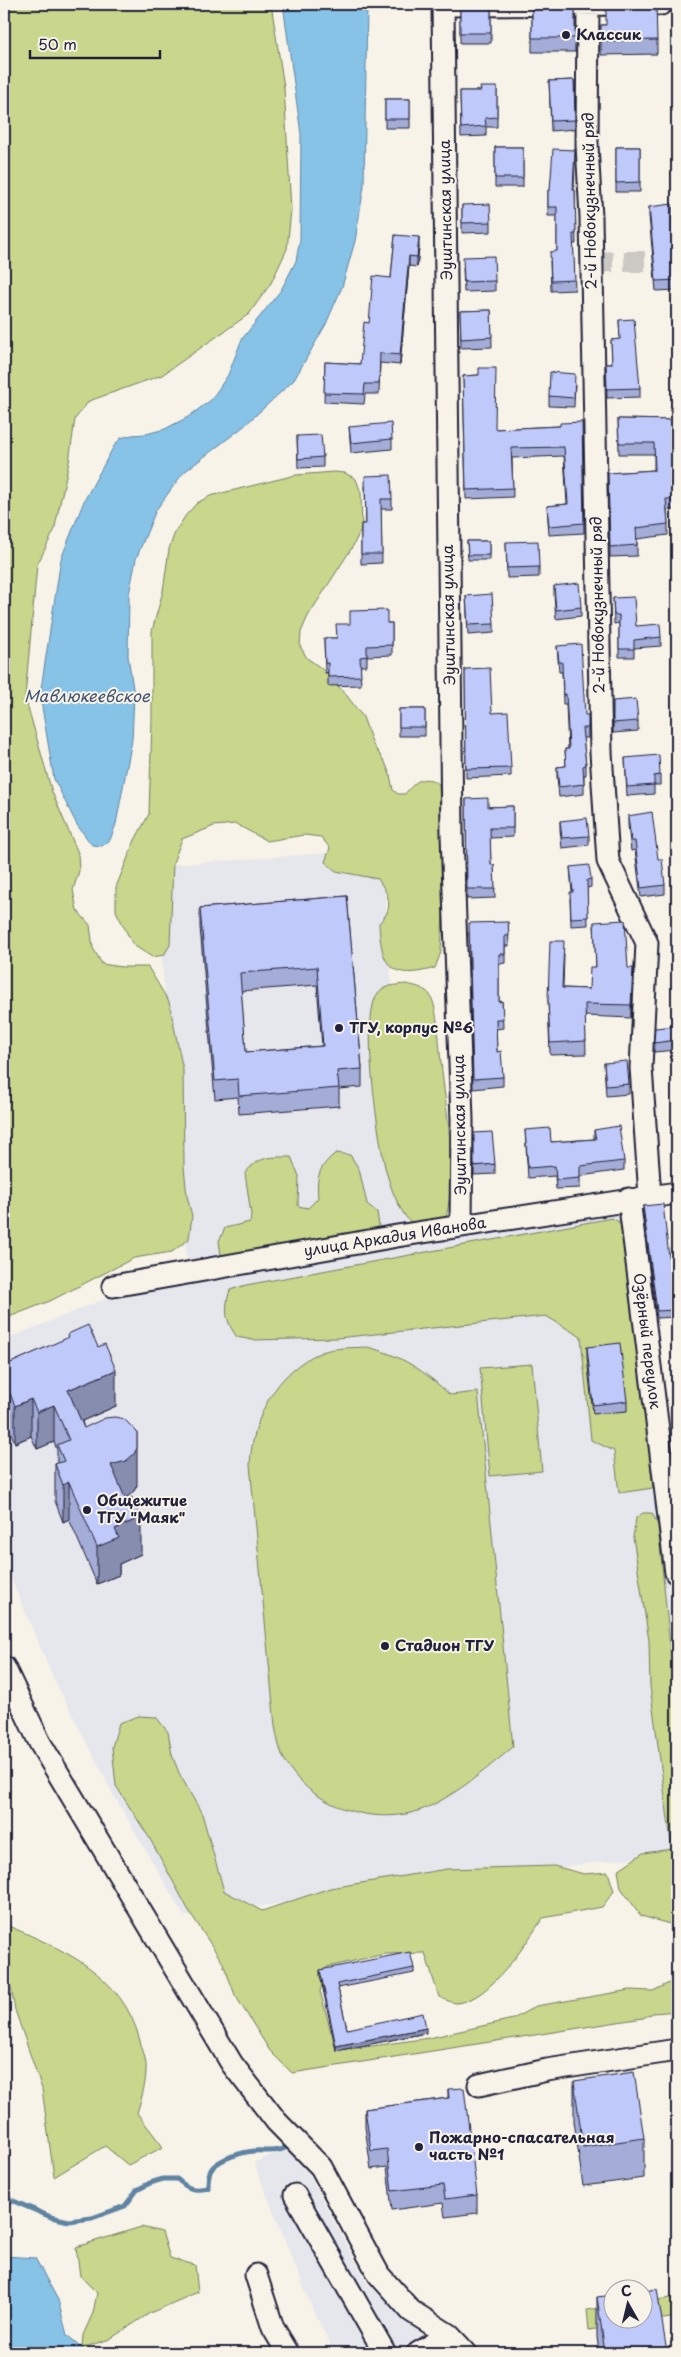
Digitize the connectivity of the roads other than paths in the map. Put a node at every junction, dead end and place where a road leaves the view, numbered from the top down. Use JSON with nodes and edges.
{"nodes":[{"id":1,"x":444,"y":4,"type":"edge"},
{"id":2,"x":660,"y":4,"type":"edge"},
{"id":3,"x":588,"y":6,"type":"junction"},
{"id":4,"x":677,"y":1193,"type":"edge"},
{"id":5,"x":650,"y":1196,"type":"junction"},
{"id":6,"x":629,"y":1199,"type":"junction"},
{"id":7,"x":461,"y":1226,"type":"junction"},
{"id":8,"x":113,"y":1286,"type":"dead end"},
{"id":9,"x":676,"y":1573,"type":"dead end"},
{"id":10,"x":4,"y":1666,"type":"edge"},
{"id":11,"x":677,"y":2050,"type":"edge"},
{"id":12,"x":479,"y":2085,"type":"dead end"},
{"id":13,"x":295,"y":2195,"type":"dead end"},
{"id":14,"x":256,"y":2275,"type":"dead end"},
{"id":15,"x":449,"y":2335,"type":"junction"},
{"id":16,"x":288,"y":2353,"type":"edge"},
{"id":17,"x":385,"y":2353,"type":"edge"},
{"id":18,"x":418,"y":2353,"type":"edge"},
{"id":19,"x":466,"y":2353,"type":"edge"}],
"edges":[{"from":1,"to":3,"type":"street"},
{"from":1,"to":7,"type":"street","name":"Эуштинская улица"},
{"from":2,"to":3,"type":"street"},
{"from":3,"to":5,"type":"street","name":"2-й Новокузнечный ряд"},
{"from":4,"to":5,"type":"street","name":"улица Аркадия Иванова"},
{"from":5,"to":6,"type":"street","name":"улица Аркадия Иванова"},
{"from":6,"to":7,"type":"street","name":"улица Аркадия Иванова"},
{"from":6,"to":9,"type":"street","name":"Озёрный переулок"},
{"from":7,"to":8,"type":"street","name":"улица Аркадия Иванова"},
{"from":10,"to":15,"type":"street"},
{"from":11,"to":12,"type":"street"},
{"from":13,"to":17,"type":"street"},
{"from":14,"to":16,"type":"street"},
{"from":15,"to":18,"type":"street"},
{"from":15,"to":19,"type":"street"}]}
